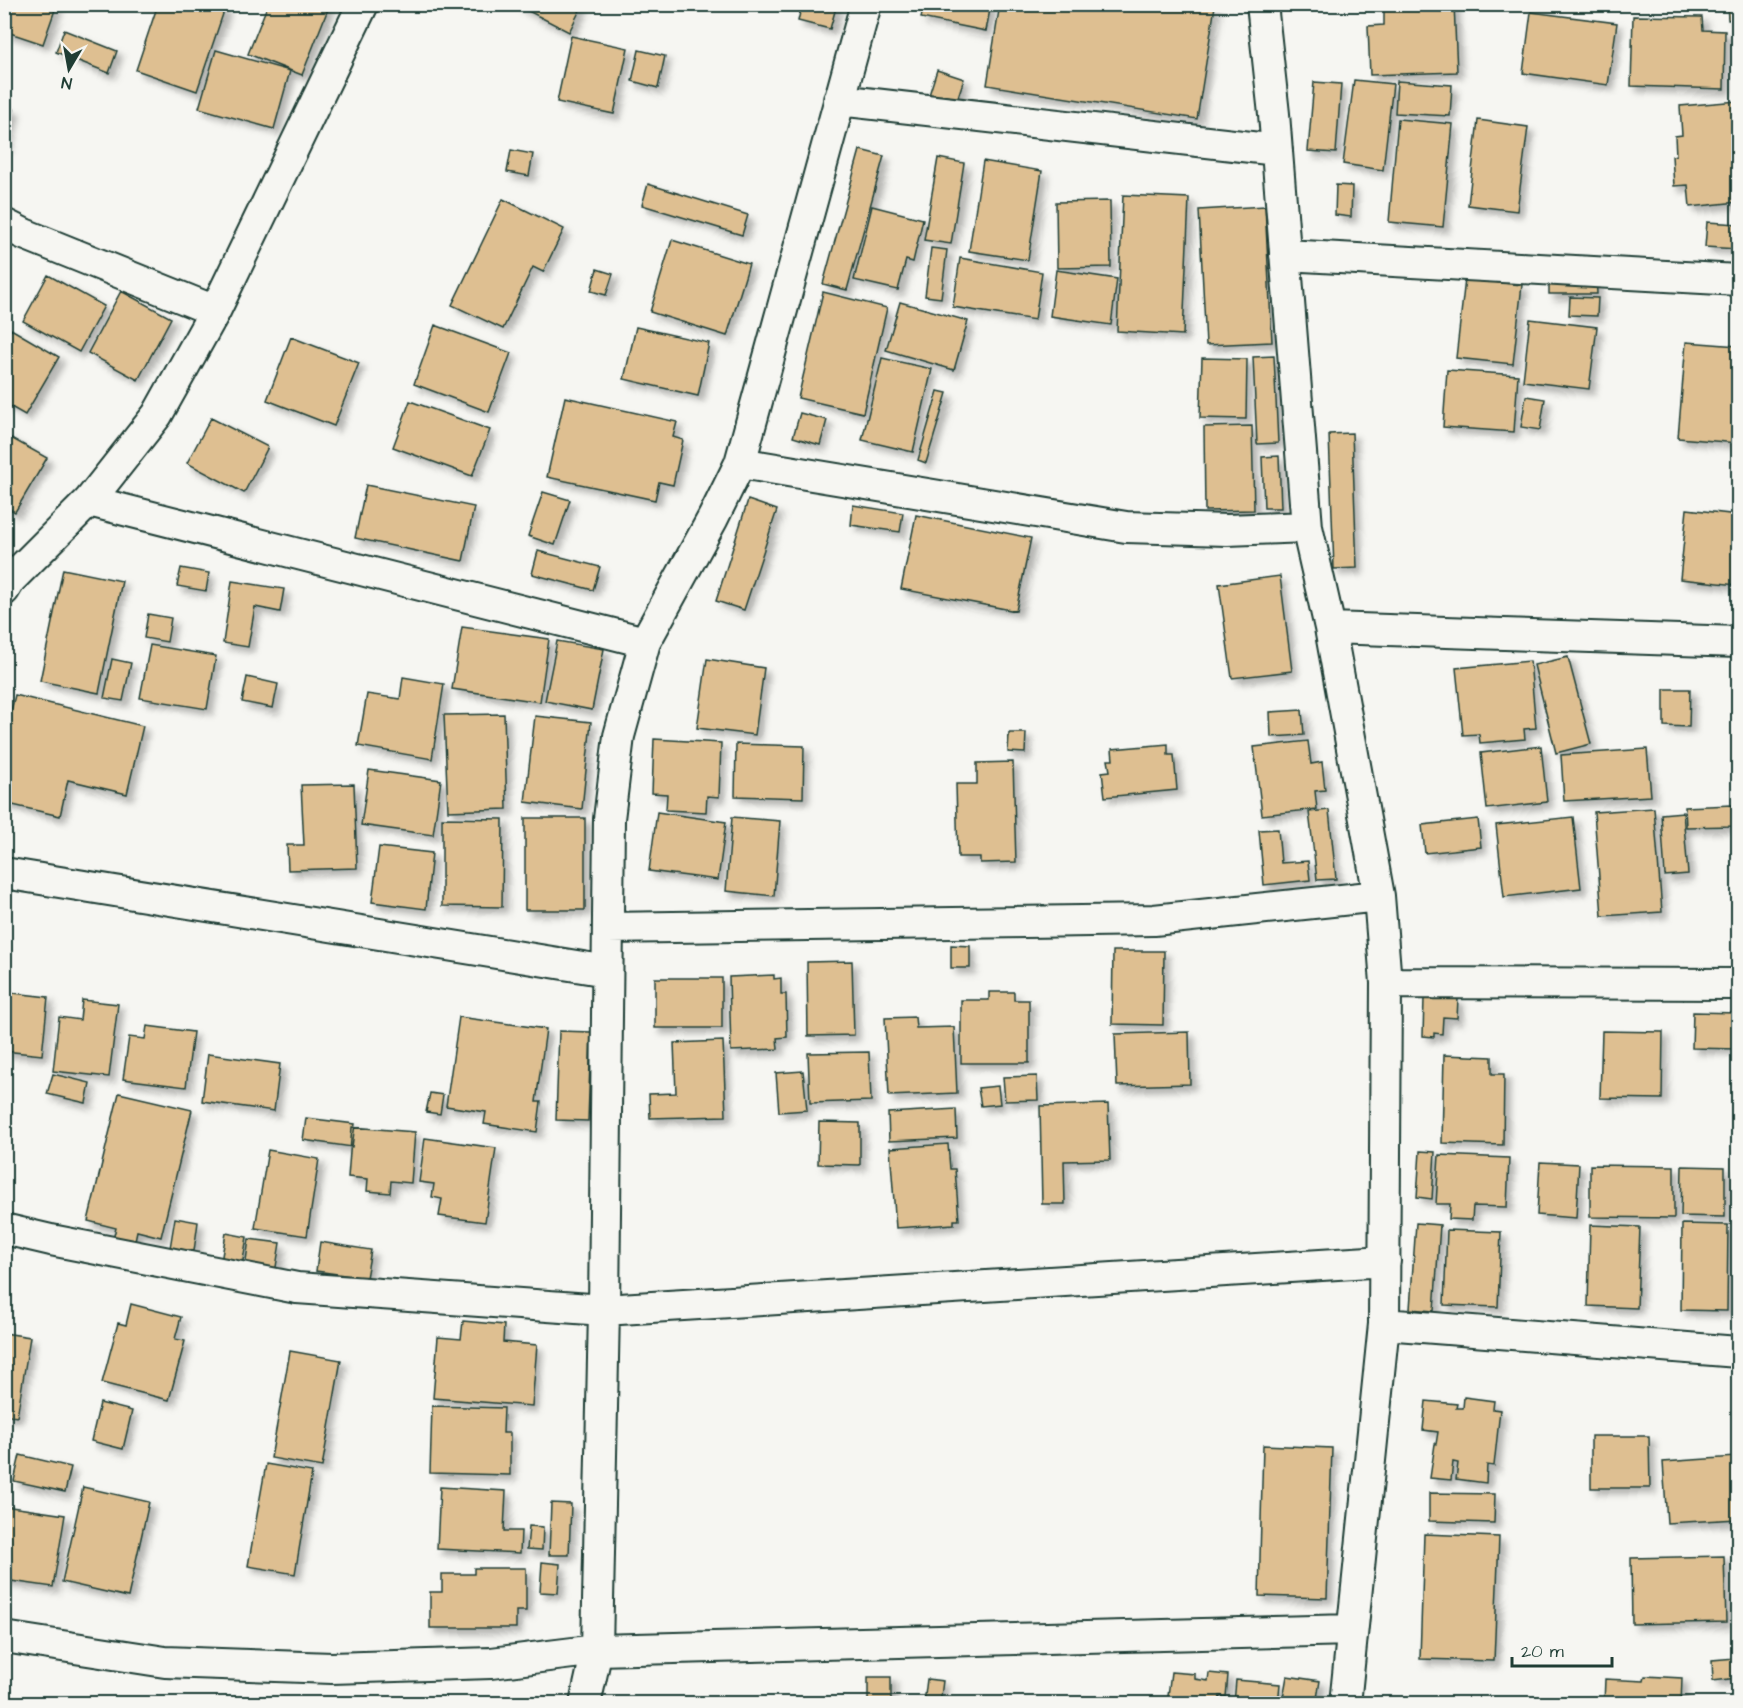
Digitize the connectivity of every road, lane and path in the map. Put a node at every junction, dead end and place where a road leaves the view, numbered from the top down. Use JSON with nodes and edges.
{"nodes":[{"id":1,"x":363,"y":4,"type":"edge"},
{"id":2,"x":866,"y":4,"type":"edge"},
{"id":3,"x":1262,"y":4,"type":"edge"},
{"id":4,"x":839,"y":100,"type":"junction"},
{"id":5,"x":1277,"y":150,"type":"junction"},
{"id":6,"x":4,"y":224,"type":"edge"},
{"id":7,"x":1285,"y":255,"type":"junction"},
{"id":8,"x":1738,"y":280,"type":"edge"},
{"id":9,"x":215,"y":311,"type":"junction"},
{"id":10,"x":740,"y":463,"type":"junction"},
{"id":11,"x":89,"y":501,"type":"junction"},
{"id":12,"x":1307,"y":527,"type":"junction"},
{"id":13,"x":6,"y":583,"type":"edge"},
{"id":14,"x":1330,"y":628,"type":"junction"},
{"id":15,"x":645,"y":642,"type":"junction"},
{"id":16,"x":1738,"y":642,"type":"edge"},
{"id":17,"x":4,"y":873,"type":"edge"},
{"id":18,"x":1378,"y":896,"type":"junction"},
{"id":19,"x":608,"y":928,"type":"junction"},
{"id":20,"x":608,"y":970,"type":"junction"},
{"id":21,"x":1386,"y":983,"type":"junction"},
{"id":22,"x":1738,"y":984,"type":"edge"},
{"id":23,"x":4,"y":1229,"type":"edge"},
{"id":24,"x":1385,"y":1261,"type":"junction"},
{"id":25,"x":603,"y":1310,"type":"junction"},
{"id":26,"x":1384,"y":1324,"type":"junction"},
{"id":27,"x":1738,"y":1352,"type":"edge"},
{"id":28,"x":1352,"y":1630,"type":"junction"},
{"id":29,"x":4,"y":1637,"type":"edge"},
{"id":30,"x":597,"y":1650,"type":"junction"},
{"id":31,"x":585,"y":1704,"type":"edge"},
{"id":32,"x":1345,"y":1704,"type":"edge"}],
"edges":[{"from":1,"to":9,"type":"street"},
{"from":2,"to":4,"type":"street"},
{"from":3,"to":5,"type":"street"},
{"from":4,"to":5,"type":"street"},
{"from":4,"to":10,"type":"street"},
{"from":5,"to":7,"type":"street"},
{"from":6,"to":9,"type":"street"},
{"from":7,"to":8,"type":"street"},
{"from":7,"to":12,"type":"street"},
{"from":9,"to":11,"type":"street"},
{"from":10,"to":12,"type":"street"},
{"from":10,"to":15,"type":"street"},
{"from":11,"to":13,"type":"street"},
{"from":11,"to":15,"type":"street"},
{"from":12,"to":14,"type":"street"},
{"from":14,"to":16,"type":"street"},
{"from":14,"to":18,"type":"street"},
{"from":15,"to":19,"type":"street"},
{"from":17,"to":20,"type":"street"},
{"from":18,"to":19,"type":"street"},
{"from":18,"to":21,"type":"street"},
{"from":19,"to":20,"type":"street"},
{"from":20,"to":25,"type":"street"},
{"from":21,"to":22,"type":"street"},
{"from":21,"to":24,"type":"street"},
{"from":23,"to":25,"type":"street"},
{"from":24,"to":25,"type":"street"},
{"from":24,"to":26,"type":"street"},
{"from":25,"to":30,"type":"street"},
{"from":26,"to":27,"type":"street"},
{"from":26,"to":28,"type":"street"},
{"from":28,"to":30,"type":"street"},
{"from":28,"to":32,"type":"street"},
{"from":29,"to":30,"type":"street"},
{"from":30,"to":31,"type":"street"}]}
